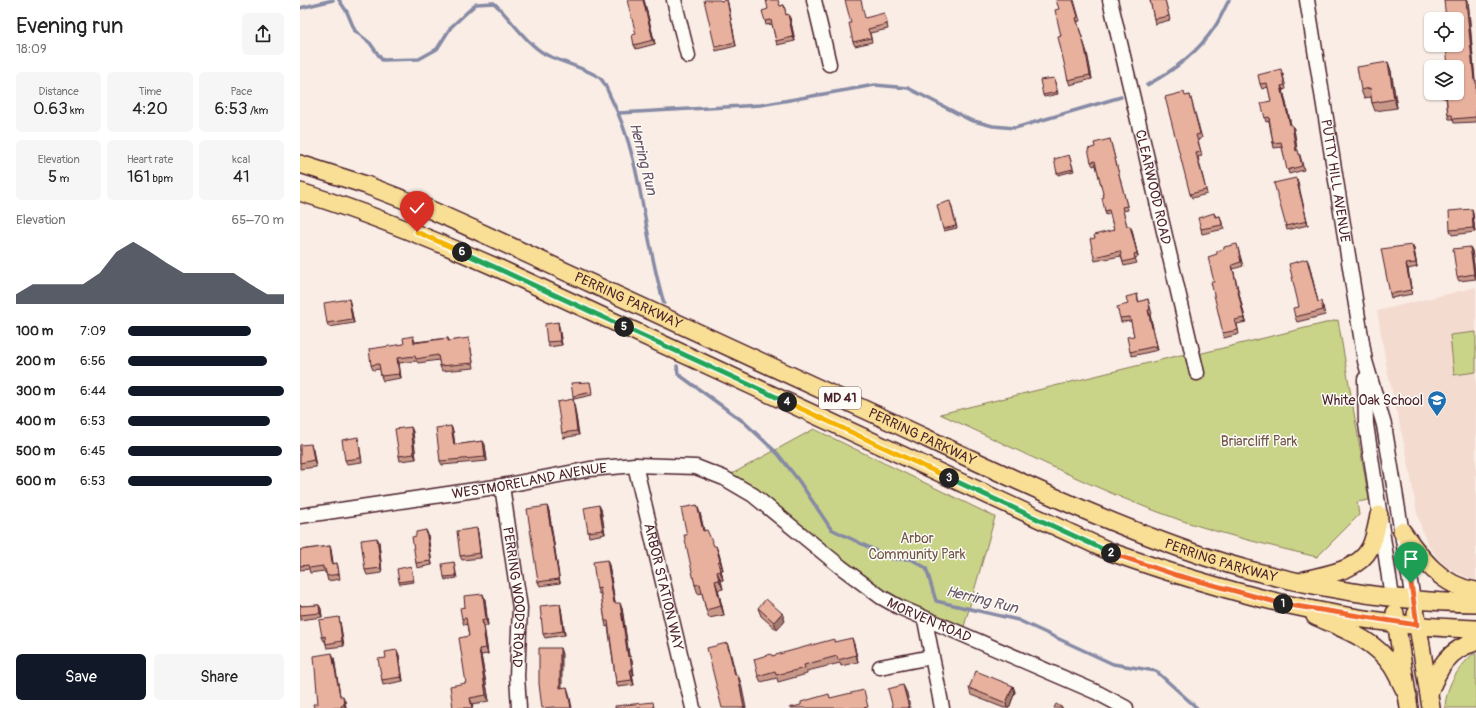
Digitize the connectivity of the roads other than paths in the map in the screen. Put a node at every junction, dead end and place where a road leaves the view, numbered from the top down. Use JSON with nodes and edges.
{"nodes":[{"id":1,"x":674,"y":0,"type":"edge"},
{"id":2,"x":814,"y":0,"type":"edge"},
{"id":3,"x":1110,"y":0,"type":"edge"},
{"id":4,"x":1307,"y":0,"type":"edge"},
{"id":5,"x":688,"y":56,"type":"dead end"},
{"id":6,"x":829,"y":64,"type":"dead end"},
{"id":7,"x":300,"y":164,"type":"edge"},
{"id":8,"x":300,"y":192,"type":"edge"},
{"id":9,"x":1365,"y":361,"type":"junction"},
{"id":10,"x":1197,"y":373,"type":"dead end"},
{"id":11,"x":635,"y":466,"type":"junction"},
{"id":12,"x":502,"y":486,"type":"junction"},
{"id":13,"x":753,"y":495,"type":"joint"},
{"id":14,"x":1379,"y":514,"type":"junction"},
{"id":15,"x":300,"y":516,"type":"edge"},
{"id":16,"x":1402,"y":531,"type":"junction"},
{"id":17,"x":1301,"y":581,"type":"junction"},
{"id":18,"x":1476,"y":591,"type":"edge"},
{"id":19,"x":1392,"y":597,"type":"junction"},
{"id":20,"x":1414,"y":600,"type":"junction"},
{"id":21,"x":1476,"y":603,"type":"edge"},
{"id":22,"x":1295,"y":607,"type":"junction"},
{"id":23,"x":925,"y":620,"type":"junction"},
{"id":24,"x":1396,"y":623,"type":"junction"},
{"id":25,"x":1417,"y":625,"type":"junction"},
{"id":26,"x":1476,"y":629,"type":"edge"},
{"id":27,"x":1476,"y":642,"type":"edge"},
{"id":28,"x":931,"y":657,"type":"junction"},
{"id":29,"x":880,"y":667,"type":"dead end"},
{"id":30,"x":1430,"y":701,"type":"edge"},
{"id":31,"x":1408,"y":702,"type":"edge"},
{"id":32,"x":1123,"y":707,"type":"edge"},
{"id":33,"x":519,"y":708,"type":"edge"},
{"id":34,"x":693,"y":708,"type":"edge"},
{"id":35,"x":942,"y":708,"type":"edge"}],
"edges":[{"from":1,"to":5,"type":"street"},
{"from":2,"to":6,"type":"street"},
{"from":3,"to":10,"type":"street","name":"CLEARWOOD ROAD"},
{"from":4,"to":9,"type":"street","name":"PUTTY HILL AVENUE"},
{"from":7,"to":17,"type":"main road","name":"PERRING PARKWAY","number":"MD 41"},
{"from":8,"to":22,"type":"main road","name":"PERRING PARKWAY","number":"MD 41"},
{"from":9,"to":14,"type":"street","name":"PUTTY HILL AVENUE"},
{"from":9,"to":16,"type":"street","name":"PUTTY HILL AVENUE"},
{"from":11,"to":12,"type":"street","name":"WESTMORELAND AVENUE"},
{"from":11,"to":13,"type":"street","name":"WESTMORELAND AVENUE"},
{"from":11,"to":34,"type":"street","name":"ARBOR STATION WAY"},
{"from":12,"to":15,"type":"street","name":"WESTMORELAND AVENUE"},
{"from":12,"to":33,"type":"street","name":"PERRING WOODS ROAD"},
{"from":13,"to":23,"type":"street","name":"MORVEN ROAD"},
{"from":14,"to":17,"type":"main road"},
{"from":14,"to":19,"type":"street","name":"PUTTY HILL AVENUE"},
{"from":16,"to":18,"type":"main road"},
{"from":16,"to":20,"type":"street","name":"PUTTY HILL AVENUE"},
{"from":17,"to":19,"type":"main road","name":"PERRING PARKWAY","number":"MD 41"},
{"from":19,"to":20,"type":"main road","name":"PERRING PARKWAY","number":"MD 41"},
{"from":19,"to":24,"type":"main road","name":"PUTTY HILL AVENUE"},
{"from":20,"to":21,"type":"main road","name":"PERRING PARKWAY","number":"MD 41"},
{"from":20,"to":25,"type":"main road","name":"PUTTY HILL AVENUE"},
{"from":22,"to":24,"type":"main road","name":"PERRING PARKWAY","number":"MD 41"},
{"from":22,"to":31,"type":"main road"},
{"from":23,"to":28,"type":"street"},
{"from":23,"to":32,"type":"street","name":"MORVEN ROAD"},
{"from":24,"to":25,"type":"main road","name":"PERRING PARKWAY","number":"MD 41"},
{"from":24,"to":31,"type":"main road","name":"PUTTY HILL AVENUE"},
{"from":25,"to":26,"type":"main road","name":"PERRING PARKWAY","number":"MD 41"},
{"from":25,"to":30,"type":"main road","name":"PUTTY HILL AVENUE"},
{"from":27,"to":30,"type":"main road"},
{"from":28,"to":29,"type":"street"},
{"from":28,"to":35,"type":"street"}]}
